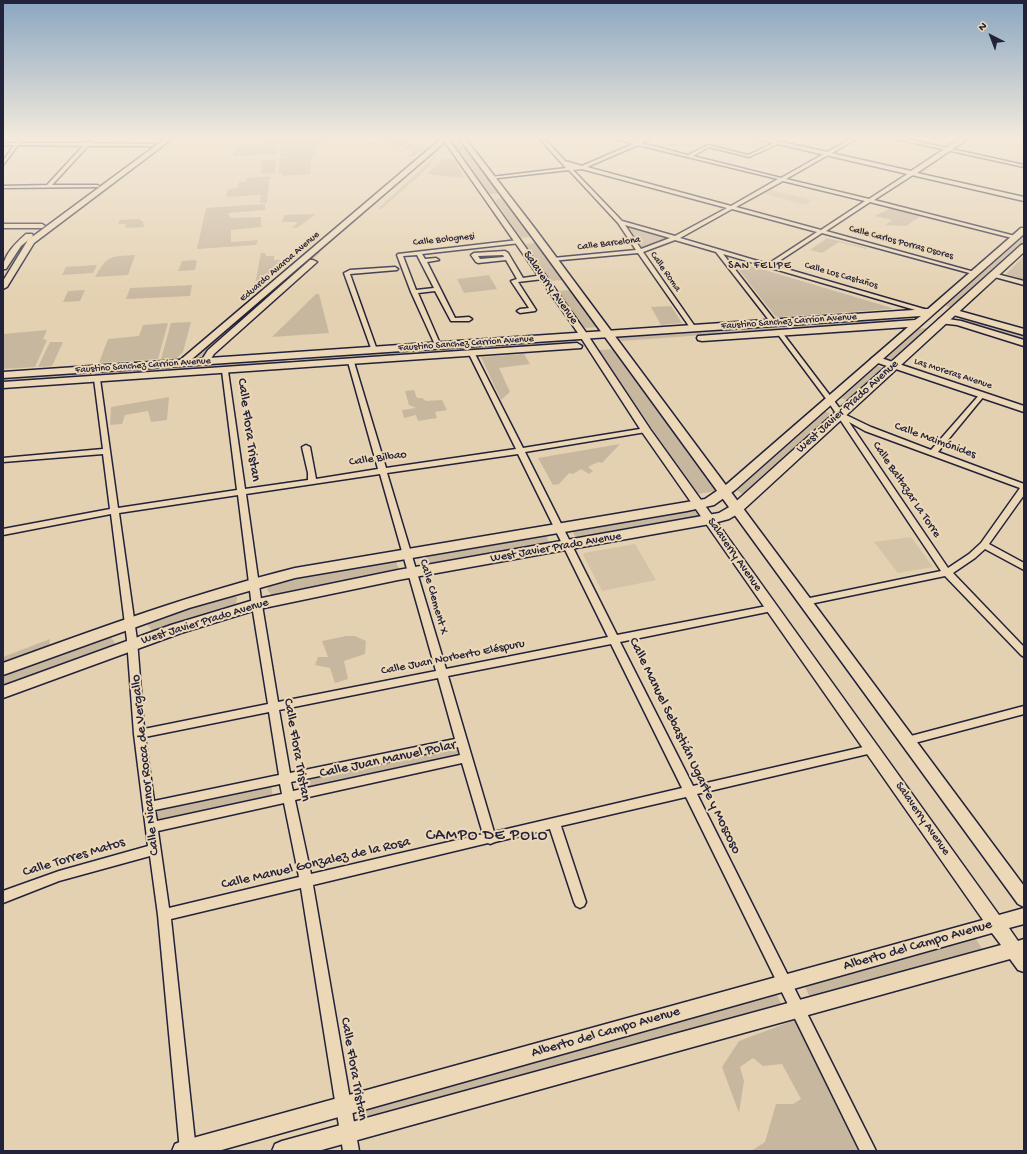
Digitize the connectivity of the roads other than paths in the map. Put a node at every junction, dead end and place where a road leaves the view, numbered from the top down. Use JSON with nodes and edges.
{"nodes":[{"id":1,"x":89,"y":192,"type":"edge"},
{"id":2,"x":96,"y":192,"type":"edge"},
{"id":3,"x":386,"y":192,"type":"edge"},
{"id":4,"x":389,"y":192,"type":"edge"},
{"id":5,"x":489,"y":192,"type":"edge"},
{"id":6,"x":503,"y":192,"type":"edge"},
{"id":7,"x":592,"y":192,"type":"edge"},
{"id":8,"x":676,"y":192,"type":"edge"},
{"id":9,"x":759,"y":192,"type":"edge"},
{"id":10,"x":833,"y":192,"type":"edge"},
{"id":11,"x":883,"y":192,"type":"edge"},
{"id":12,"x":992,"y":192,"type":"edge"},
{"id":13,"x":506,"y":196,"type":"junction"},
{"id":14,"x":493,"y":197,"type":"junction"},
{"id":15,"x":1024,"y":199,"type":"edge"},
{"id":16,"x":869,"y":201,"type":"junction"},
{"id":17,"x":68,"y":206,"type":"junction"},
{"id":18,"x":79,"y":206,"type":"junction"},
{"id":19,"x":732,"y":207,"type":"junction"},
{"id":20,"x":620,"y":222,"type":"junction"},
{"id":21,"x":3,"y":226,"type":"edge"},
{"id":22,"x":42,"y":226,"type":"junction"},
{"id":23,"x":1024,"y":230,"type":"edge"},
{"id":24,"x":822,"y":231,"type":"junction"},
{"id":25,"x":1016,"y":237,"type":"junction"},
{"id":26,"x":538,"y":239,"type":"junction"},
{"id":27,"x":677,"y":239,"type":"junction"},
{"id":28,"x":518,"y":242,"type":"junction"},
{"id":29,"x":1024,"y":247,"type":"edge"},
{"id":30,"x":640,"y":251,"type":"junction"},
{"id":31,"x":718,"y":251,"type":"junction"},
{"id":32,"x":419,"y":253,"type":"junction"},
{"id":33,"x":506,"y":258,"type":"junction"},
{"id":34,"x":436,"y":260,"type":"dead end"},
{"id":35,"x":553,"y":260,"type":"junction"},
{"id":36,"x":424,"y":261,"type":"junction"},
{"id":37,"x":16,"y":266,"type":"junction"},
{"id":38,"x":768,"y":266,"type":"junction"},
{"id":39,"x":4,"y":267,"type":"edge"},
{"id":40,"x":293,"y":269,"type":"junction"},
{"id":41,"x":395,"y":269,"type":"dead end"},
{"id":42,"x":304,"y":270,"type":"junction"},
{"id":43,"x":975,"y":273,"type":"junction"},
{"id":44,"x":993,"y":275,"type":"junction"},
{"id":45,"x":522,"y":280,"type":"junction"},
{"id":46,"x":545,"y":280,"type":"junction"},
{"id":47,"x":1024,"y":283,"type":"edge"},
{"id":48,"x":571,"y":284,"type":"junction"},
{"id":49,"x":3,"y":287,"type":"edge"},
{"id":50,"x":558,"y":287,"type":"junction"},
{"id":51,"x":438,"y":289,"type":"junction"},
{"id":52,"x":414,"y":292,"type":"junction"},
{"id":53,"x":249,"y":307,"type":"junction"},
{"id":54,"x":261,"y":309,"type":"junction"},
{"id":55,"x":520,"y":311,"type":"dead end"},
{"id":56,"x":929,"y":312,"type":"junction"},
{"id":57,"x":953,"y":312,"type":"junction"},
{"id":58,"x":890,"y":315,"type":"junction"},
{"id":59,"x":469,"y":319,"type":"dead end"},
{"id":60,"x":942,"y":321,"type":"junction"},
{"id":61,"x":774,"y":323,"type":"junction"},
{"id":62,"x":916,"y":323,"type":"junction"},
{"id":63,"x":899,"y":324,"type":"junction"},
{"id":64,"x":693,"y":328,"type":"junction"},
{"id":65,"x":779,"y":332,"type":"junction"},
{"id":66,"x":1024,"y":332,"type":"edge"},
{"id":67,"x":608,"y":334,"type":"junction"},
{"id":68,"x":587,"y":341,"type":"junction"},
{"id":69,"x":1024,"y":343,"type":"edge"},
{"id":70,"x":615,"y":344,"type":"junction"},
{"id":71,"x":438,"y":346,"type":"junction"},
{"id":72,"x":374,"y":350,"type":"junction"},
{"id":73,"x":472,"y":354,"type":"junction"},
{"id":74,"x":875,"y":359,"type":"junction"},
{"id":75,"x":205,"y":361,"type":"junction"},
{"id":76,"x":292,"y":361,"type":"junction"},
{"id":77,"x":350,"y":362,"type":"junction"},
{"id":78,"x":182,"y":363,"type":"junction"},
{"id":79,"x":893,"y":365,"type":"junction"},
{"id":80,"x":225,"y":371,"type":"junction"},
{"id":81,"x":3,"y":375,"type":"edge"},
{"id":82,"x":97,"y":379,"type":"junction"},
{"id":83,"x":3,"y":385,"type":"edge"},
{"id":84,"x":982,"y":395,"type":"junction"},
{"id":85,"x":830,"y":399,"type":"junction"},
{"id":86,"x":1024,"y":409,"type":"edge"},
{"id":87,"x":840,"y":414,"type":"junction"},
{"id":88,"x":646,"y":430,"type":"junction"},
{"id":89,"x":306,"y":447,"type":"dead end"},
{"id":90,"x":520,"y":450,"type":"junction"},
{"id":91,"x":106,"y":452,"type":"junction"},
{"id":92,"x":933,"y":453,"type":"junction"},
{"id":93,"x":3,"y":460,"type":"edge"},
{"id":94,"x":382,"y":471,"type":"junction"},
{"id":95,"x":312,"y":481,"type":"junction"},
{"id":96,"x":1024,"y":488,"type":"edge"},
{"id":97,"x":241,"y":492,"type":"junction"},
{"id":98,"x":724,"y":493,"type":"junction"},
{"id":99,"x":699,"y":505,"type":"junction"},
{"id":100,"x":736,"y":509,"type":"junction"},
{"id":101,"x":114,"y":511,"type":"junction"},
{"id":102,"x":710,"y":520,"type":"junction"},
{"id":103,"x":559,"y":529,"type":"junction"},
{"id":104,"x":3,"y":532,"type":"edge"},
{"id":105,"x":984,"y":545,"type":"junction"},
{"id":106,"x":568,"y":546,"type":"junction"},
{"id":107,"x":408,"y":555,"type":"junction"},
{"id":108,"x":1024,"y":567,"type":"edge"},
{"id":109,"x":412,"y":573,"type":"junction"},
{"id":110,"x":947,"y":573,"type":"junction"},
{"id":111,"x":254,"y":583,"type":"junction"},
{"id":112,"x":805,"y":602,"type":"junction"},
{"id":113,"x":257,"y":604,"type":"junction"},
{"id":114,"x":772,"y":608,"type":"junction"},
{"id":115,"x":130,"y":623,"type":"junction"},
{"id":116,"x":614,"y":639,"type":"junction"},
{"id":117,"x":133,"y":645,"type":"junction"},
{"id":118,"x":1024,"y":653,"type":"edge"},
{"id":119,"x":3,"y":669,"type":"edge"},
{"id":120,"x":442,"y":674,"type":"junction"},
{"id":121,"x":3,"y":692,"type":"edge"},
{"id":122,"x":274,"y":707,"type":"junction"},
{"id":123,"x":1024,"y":710,"type":"edge"},
{"id":124,"x":139,"y":734,"type":"junction"},
{"id":125,"x":907,"y":741,"type":"junction"},
{"id":126,"x":461,"y":742,"type":"junction"},
{"id":127,"x":872,"y":749,"type":"junction"},
{"id":128,"x":466,"y":758,"type":"junction"},
{"id":129,"x":285,"y":779,"type":"junction"},
{"id":130,"x":690,"y":792,"type":"junction"},
{"id":131,"x":289,"y":797,"type":"junction"},
{"id":132,"x":149,"y":807,"type":"junction"},
{"id":133,"x":554,"y":824,"type":"junction"},
{"id":134,"x":153,"y":827,"type":"junction"},
{"id":135,"x":490,"y":839,"type":"junction"},
{"id":136,"x":155,"y":849,"type":"junction"},
{"id":137,"x":306,"y":880,"type":"junction"},
{"id":138,"x":3,"y":896,"type":"edge"},
{"id":139,"x":1024,"y":900,"type":"edge"},
{"id":140,"x":580,"y":902,"type":"dead end"},
{"id":141,"x":164,"y":915,"type":"junction"},
{"id":142,"x":1024,"y":916,"type":"edge"},
{"id":143,"x":996,"y":925,"type":"junction"},
{"id":144,"x":1021,"y":954,"type":"edge"},
{"id":145,"x":785,"y":983,"type":"junction"},
{"id":146,"x":798,"y":1010,"type":"junction"},
{"id":147,"x":344,"y":1106,"type":"junction"},
{"id":148,"x":350,"y":1142,"type":"edge"},
{"id":149,"x":186,"y":1150,"type":"edge"},
{"id":150,"x":292,"y":1150,"type":"edge"},
{"id":151,"x":868,"y":1151,"type":"edge"}],
"edges":[{"from":1,"to":17,"type":"main road"},
{"from":2,"to":18,"type":"main road"},
{"from":3,"to":40,"type":"main road","name":"Eduardo Avaroa Avenue"},
{"from":4,"to":42,"type":"main road","name":"Eduardo Avaroa Avenue"},
{"from":5,"to":14,"type":"main road","name":"Salaverry Avenue"},
{"from":6,"to":13,"type":"main road","name":"Salaverry Avenue"},
{"from":7,"to":20,"type":"street","name":"Calle Roma"},
{"from":8,"to":19,"type":"street","name":"Calle Carlos Porras Osores"},
{"from":9,"to":19,"type":"street","name":"Calle Barcelona"},
{"from":10,"to":16,"type":"street"},
{"from":11,"to":16,"type":"street"},
{"from":12,"to":15,"type":"main road"},
{"from":13,"to":14,"type":"main road"},
{"from":13,"to":26,"type":"main road","name":"Salaverry Avenue"},
{"from":14,"to":28,"type":"main road","name":"Salaverry Avenue"},
{"from":16,"to":24,"type":"street"},
{"from":16,"to":25,"type":"street"},
{"from":17,"to":18,"type":"main road"},
{"from":17,"to":22,"type":"main road"},
{"from":18,"to":37,"type":"main road"},
{"from":19,"to":24,"type":"street","name":"Calle Carlos Porras Osores"},
{"from":19,"to":27,"type":"street","name":"Calle Barcelona"},
{"from":20,"to":27,"type":"street","name":"Calle Los Castaños"},
{"from":20,"to":30,"type":"street","name":"Calle Roma"},
{"from":21,"to":22,"type":"street"},
{"from":22,"to":39,"type":"main road"},
{"from":23,"to":25,"type":"main road"},
{"from":24,"to":38,"type":"street"},
{"from":24,"to":43,"type":"street","name":"Calle Carlos Porras Osores"},
{"from":25,"to":43,"type":"main road"},
{"from":26,"to":28,"type":"main road"},
{"from":26,"to":35,"type":"main road","name":"Salaverry Avenue"},
{"from":27,"to":30,"type":"street","name":"Calle Barcelona"},
{"from":27,"to":31,"type":"street","name":"Calle Los Castaños"},
{"from":28,"to":32,"type":"street","name":"Calle Bolognesi"},
{"from":28,"to":46,"type":"main road","name":"Salaverry Avenue"},
{"from":29,"to":44,"type":"main road","name":"West Javier Prado Avenue"},
{"from":30,"to":35,"type":"street","name":"Calle Barcelona"},
{"from":30,"to":64,"type":"street","name":"Calle Roma"},
{"from":31,"to":38,"type":"street","name":"Calle Los Castaños"},
{"from":31,"to":61,"type":"street"},
{"from":32,"to":36,"type":"street"},
{"from":32,"to":52,"type":"street","name":"Calle Bolognesi"},
{"from":33,"to":33,"type":"street"},
{"from":33,"to":45,"type":"street"},
{"from":34,"to":36,"type":"street"},
{"from":35,"to":48,"type":"main road","name":"Salaverry Avenue"},
{"from":36,"to":51,"type":"street"},
{"from":37,"to":39,"type":"main road"},
{"from":37,"to":49,"type":"main road"},
{"from":38,"to":56,"type":"street","name":"Calle Los Castaños"},
{"from":40,"to":42,"type":"main road"},
{"from":40,"to":53,"type":"main road","name":"Eduardo Avaroa Avenue"},
{"from":41,"to":72,"type":"street"},
{"from":42,"to":54,"type":"main road","name":"Eduardo Avaroa Avenue"},
{"from":43,"to":56,"type":"main road"},
{"from":44,"to":47,"type":"street"},
{"from":44,"to":57,"type":"main road","name":"West Javier Prado Avenue"},
{"from":45,"to":46,"type":"street"},
{"from":45,"to":55,"type":"street"},
{"from":46,"to":50,"type":"main road"},
{"from":48,"to":50,"type":"main road"},
{"from":48,"to":67,"type":"main road","name":"Salaverry Avenue"},
{"from":50,"to":68,"type":"main road","name":"Salaverry Avenue"},
{"from":51,"to":52,"type":"street"},
{"from":51,"to":59,"type":"street"},
{"from":52,"to":71,"type":"street","name":"Calle Bolognesi"},
{"from":53,"to":54,"type":"main road"},
{"from":53,"to":78,"type":"main road","name":"Eduardo Avaroa Avenue"},
{"from":54,"to":75,"type":"main road","name":"Eduardo Avaroa Avenue"},
{"from":56,"to":57,"type":"main road","name":"Faustino Sanchez Carrion Avenue"},
{"from":56,"to":58,"type":"main road","name":"Faustino Sanchez Carrion Avenue"},
{"from":56,"to":62,"type":"main road","name":"West Javier Prado Avenue"},
{"from":57,"to":60,"type":"main road","name":"West Javier Prado Avenue"},
{"from":57,"to":66,"type":"main road"},
{"from":58,"to":61,"type":"main road","name":"Faustino Sanchez Carrion Avenue"},
{"from":58,"to":63,"type":"main road"},
{"from":60,"to":62,"type":"main road","name":"Faustino Sanchez Carrion Avenue"},
{"from":60,"to":69,"type":"main road"},
{"from":60,"to":79,"type":"main road","name":"West Javier Prado Avenue"},
{"from":61,"to":64,"type":"main road","name":"Faustino Sanchez Carrion Avenue"},
{"from":62,"to":63,"type":"main road","name":"Faustino Sanchez Carrion Avenue"},
{"from":62,"to":74,"type":"main road","name":"West Javier Prado Avenue"},
{"from":63,"to":65,"type":"main road","name":"Faustino Sanchez Carrion Avenue"},
{"from":64,"to":67,"type":"main road","name":"Faustino Sanchez Carrion Avenue"},
{"from":65,"to":70,"type":"main road","name":"Faustino Sanchez Carrion Avenue"},
{"from":65,"to":85,"type":"street","name":"Calle Baltazar La Torre"},
{"from":67,"to":68,"type":"main road","name":"Faustino Sanchez Carrion Avenue"},
{"from":67,"to":70,"type":"main road","name":"Salaverry Avenue"},
{"from":68,"to":70,"type":"main road","name":"Faustino Sanchez Carrion Avenue"},
{"from":68,"to":71,"type":"main road","name":"Faustino Sanchez Carrion Avenue"},
{"from":68,"to":73,"type":"main road","name":"Faustino Sanchez Carrion Avenue"},
{"from":68,"to":88,"type":"main road","name":"Salaverry Avenue"},
{"from":70,"to":98,"type":"main road","name":"Salaverry Avenue"},
{"from":71,"to":72,"type":"main road","name":"Faustino Sanchez Carrion Avenue"},
{"from":72,"to":76,"type":"main road","name":"Faustino Sanchez Carrion Avenue"},
{"from":73,"to":77,"type":"main road","name":"Faustino Sanchez Carrion Avenue"},
{"from":73,"to":90,"type":"street","name":"Calle Manuel Sebastián Ugarte y Moscoso"},
{"from":74,"to":79,"type":"main road","name":"Las Moreras Avenue"},
{"from":74,"to":85,"type":"main road","name":"West Javier Prado Avenue"},
{"from":75,"to":76,"type":"main road","name":"Faustino Sanchez Carrion Avenue"},
{"from":75,"to":78,"type":"main road","name":"Faustino Sanchez Carrion Avenue"},
{"from":76,"to":77,"type":"main road","name":"Faustino Sanchez Carrion Avenue"},
{"from":76,"to":80,"type":"main road","name":"Faustino Sanchez Carrion Avenue"},
{"from":77,"to":94,"type":"street","name":"Calle Clement X"},
{"from":78,"to":81,"type":"main road","name":"Faustino Sanchez Carrion Avenue"},
{"from":79,"to":84,"type":"main road","name":"Las Moreras Avenue"},
{"from":79,"to":87,"type":"main road","name":"West Javier Prado Avenue"},
{"from":80,"to":82,"type":"main road","name":"Faustino Sanchez Carrion Avenue"},
{"from":80,"to":97,"type":"street","name":"Calle Flora Tristan"},
{"from":82,"to":83,"type":"main road","name":"Faustino Sanchez Carrion Avenue"},
{"from":82,"to":91,"type":"street","name":"Calle Nicanor Rocca de Vergallo"},
{"from":84,"to":86,"type":"main road","name":"Las Moreras Avenue"},
{"from":84,"to":92,"type":"street"},
{"from":85,"to":87,"type":"street","name":"Calle Baltazar La Torre"},
{"from":85,"to":98,"type":"main road","name":"West Javier Prado Avenue"},
{"from":87,"to":92,"type":"street","name":"Calle Maimónides"},
{"from":87,"to":100,"type":"main road","name":"West Javier Prado Avenue"},
{"from":87,"to":110,"type":"street","name":"Calle Baltazar La Torre"},
{"from":88,"to":90,"type":"street","name":"Calle Bilbao"},
{"from":88,"to":99,"type":"main road","name":"Salaverry Avenue"},
{"from":89,"to":95,"type":"street"},
{"from":90,"to":94,"type":"street","name":"Calle Bilbao"},
{"from":90,"to":103,"type":"street","name":"Calle Manuel Sebastián Ugarte y Moscoso"},
{"from":91,"to":93,"type":"street"},
{"from":91,"to":101,"type":"street","name":"Calle Nicanor Rocca de Vergallo"},
{"from":92,"to":96,"type":"street","name":"Calle Maimónides"},
{"from":94,"to":95,"type":"street","name":"Calle Bilbao"},
{"from":94,"to":107,"type":"street","name":"Calle Clement X"},
{"from":95,"to":97,"type":"street","name":"Calle Bilbao"},
{"from":96,"to":105,"type":"street"},
{"from":97,"to":101,"type":"street","name":"Calle Bilbao"},
{"from":97,"to":111,"type":"street","name":"Calle Flora Tristan"},
{"from":98,"to":99,"type":"main road","name":"West Javier Prado Avenue"},
{"from":98,"to":100,"type":"main road","name":"Salaverry Avenue"},
{"from":99,"to":102,"type":"main road","name":"Salaverry Avenue"},
{"from":99,"to":103,"type":"main road","name":"West Javier Prado Avenue"},
{"from":100,"to":102,"type":"main road","name":"West Javier Prado Avenue"},
{"from":100,"to":112,"type":"main road","name":"Salaverry Avenue"},
{"from":101,"to":104,"type":"street","name":"Calle Bilbao"},
{"from":101,"to":115,"type":"street","name":"Calle Nicanor Rocca de Vergallo"},
{"from":102,"to":106,"type":"main road","name":"West Javier Prado Avenue"},
{"from":102,"to":114,"type":"main road","name":"Salaverry Avenue"},
{"from":103,"to":106,"type":"street","name":"Calle Manuel Sebastián Ugarte y Moscoso"},
{"from":103,"to":107,"type":"main road","name":"West Javier Prado Avenue"},
{"from":105,"to":108,"type":"street"},
{"from":105,"to":110,"type":"street"},
{"from":106,"to":109,"type":"main road","name":"West Javier Prado Avenue"},
{"from":106,"to":116,"type":"street","name":"Calle Manuel Sebastián Ugarte y Moscoso"},
{"from":107,"to":109,"type":"main road"},
{"from":107,"to":109,"type":"main road"},
{"from":107,"to":111,"type":"main road","name":"West Javier Prado Avenue"},
{"from":109,"to":113,"type":"main road","name":"West Javier Prado Avenue"},
{"from":109,"to":120,"type":"street","name":"Calle Clement X"},
{"from":110,"to":112,"type":"street"},
{"from":110,"to":118,"type":"street","name":"Calle Baltazar La Torre"},
{"from":111,"to":113,"type":"street","name":"Calle Flora Tristan"},
{"from":111,"to":115,"type":"main road","name":"West Javier Prado Avenue"},
{"from":112,"to":125,"type":"main road","name":"Salaverry Avenue"},
{"from":113,"to":117,"type":"main road","name":"West Javier Prado Avenue"},
{"from":113,"to":122,"type":"street","name":"Calle Flora Tristan"},
{"from":114,"to":116,"type":"street","name":"Calle Juan Norberto Eléspuru"},
{"from":114,"to":127,"type":"main road","name":"Salaverry Avenue"},
{"from":115,"to":117,"type":"street","name":"Calle Nicanor Rocca de Vergallo"},
{"from":115,"to":119,"type":"main road","name":"West Javier Prado Avenue"},
{"from":116,"to":120,"type":"street","name":"Calle Juan Norberto Eléspuru"},
{"from":116,"to":130,"type":"street","name":"Calle Manuel Sebastián Ugarte y Moscoso"},
{"from":117,"to":121,"type":"main road","name":"West Javier Prado Avenue"},
{"from":117,"to":124,"type":"street","name":"Calle Nicanor Rocca de Vergallo"},
{"from":120,"to":122,"type":"street","name":"Calle Juan Norberto Eléspuru"},
{"from":120,"to":126,"type":"street","name":"Calle Clement X"},
{"from":122,"to":124,"type":"street","name":"Calle Juan Norberto Eléspuru"},
{"from":122,"to":129,"type":"street","name":"Calle Flora Tristan"},
{"from":123,"to":125,"type":"street"},
{"from":124,"to":132,"type":"street","name":"Calle Nicanor Rocca de Vergallo"},
{"from":125,"to":139,"type":"main road","name":"Salaverry Avenue"},
{"from":126,"to":128,"type":"street","name":"Calle Clement X"},
{"from":126,"to":129,"type":"street","name":"Calle Juan Manuel Polar"},
{"from":127,"to":130,"type":"street","name":"Calle Manuel Gonzalez de la Rosa"},
{"from":127,"to":143,"type":"main road","name":"Salaverry Avenue"},
{"from":128,"to":131,"type":"street","name":"Calle Juan Manuel Polar"},
{"from":128,"to":135,"type":"street","name":"Calle Clement X"},
{"from":129,"to":131,"type":"street","name":"Calle Flora Tristan"},
{"from":129,"to":132,"type":"street","name":"Calle Juan Manuel Polar"},
{"from":130,"to":133,"type":"street","name":"Calle Manuel Gonzalez de la Rosa"},
{"from":130,"to":145,"type":"street","name":"Calle Manuel Sebastián Ugarte y Moscoso"},
{"from":131,"to":134,"type":"street","name":"Calle Juan Manuel Polar"},
{"from":131,"to":137,"type":"street","name":"Calle Flora Tristan"},
{"from":132,"to":134,"type":"street","name":"Calle Nicanor Rocca de Vergallo"},
{"from":133,"to":135,"type":"street","name":"Calle Manuel Gonzalez de la Rosa"},
{"from":133,"to":140,"type":"street"},
{"from":134,"to":136,"type":"street","name":"Calle Nicanor Rocca de Vergallo"},
{"from":135,"to":137,"type":"street","name":"Calle Manuel Gonzalez de la Rosa"},
{"from":136,"to":138,"type":"street","name":"Calle Torres Matos"},
{"from":136,"to":141,"type":"street","name":"Calle Nicanor Rocca de Vergallo"},
{"from":137,"to":141,"type":"street","name":"Calle Manuel Gonzalez de la Rosa"},
{"from":137,"to":147,"type":"street","name":"Calle Flora Tristan"},
{"from":141,"to":149,"type":"street","name":"Calle Nicanor Rocca de Vergallo"},
{"from":142,"to":143,"type":"main road","name":"Alberto del Campo Avenue"},
{"from":143,"to":144,"type":"main road","name":"Salaverry Avenue"},
{"from":143,"to":145,"type":"main road","name":"Alberto del Campo Avenue"},
{"from":144,"to":146,"type":"main road"},
{"from":145,"to":146,"type":"street","name":"Calle Manuel Sebastián Ugarte y Moscoso"},
{"from":145,"to":147,"type":"main road","name":"Alberto del Campo Avenue"},
{"from":146,"to":148,"type":"main road"},
{"from":146,"to":151,"type":"street","name":"Calle Manuel Sebastián Ugarte y Moscoso"},
{"from":147,"to":148,"type":"street","name":"Calle Flora Tristan"},
{"from":147,"to":149,"type":"main road","name":"Alberto del Campo Avenue"},
{"from":148,"to":150,"type":"main road"}]}
